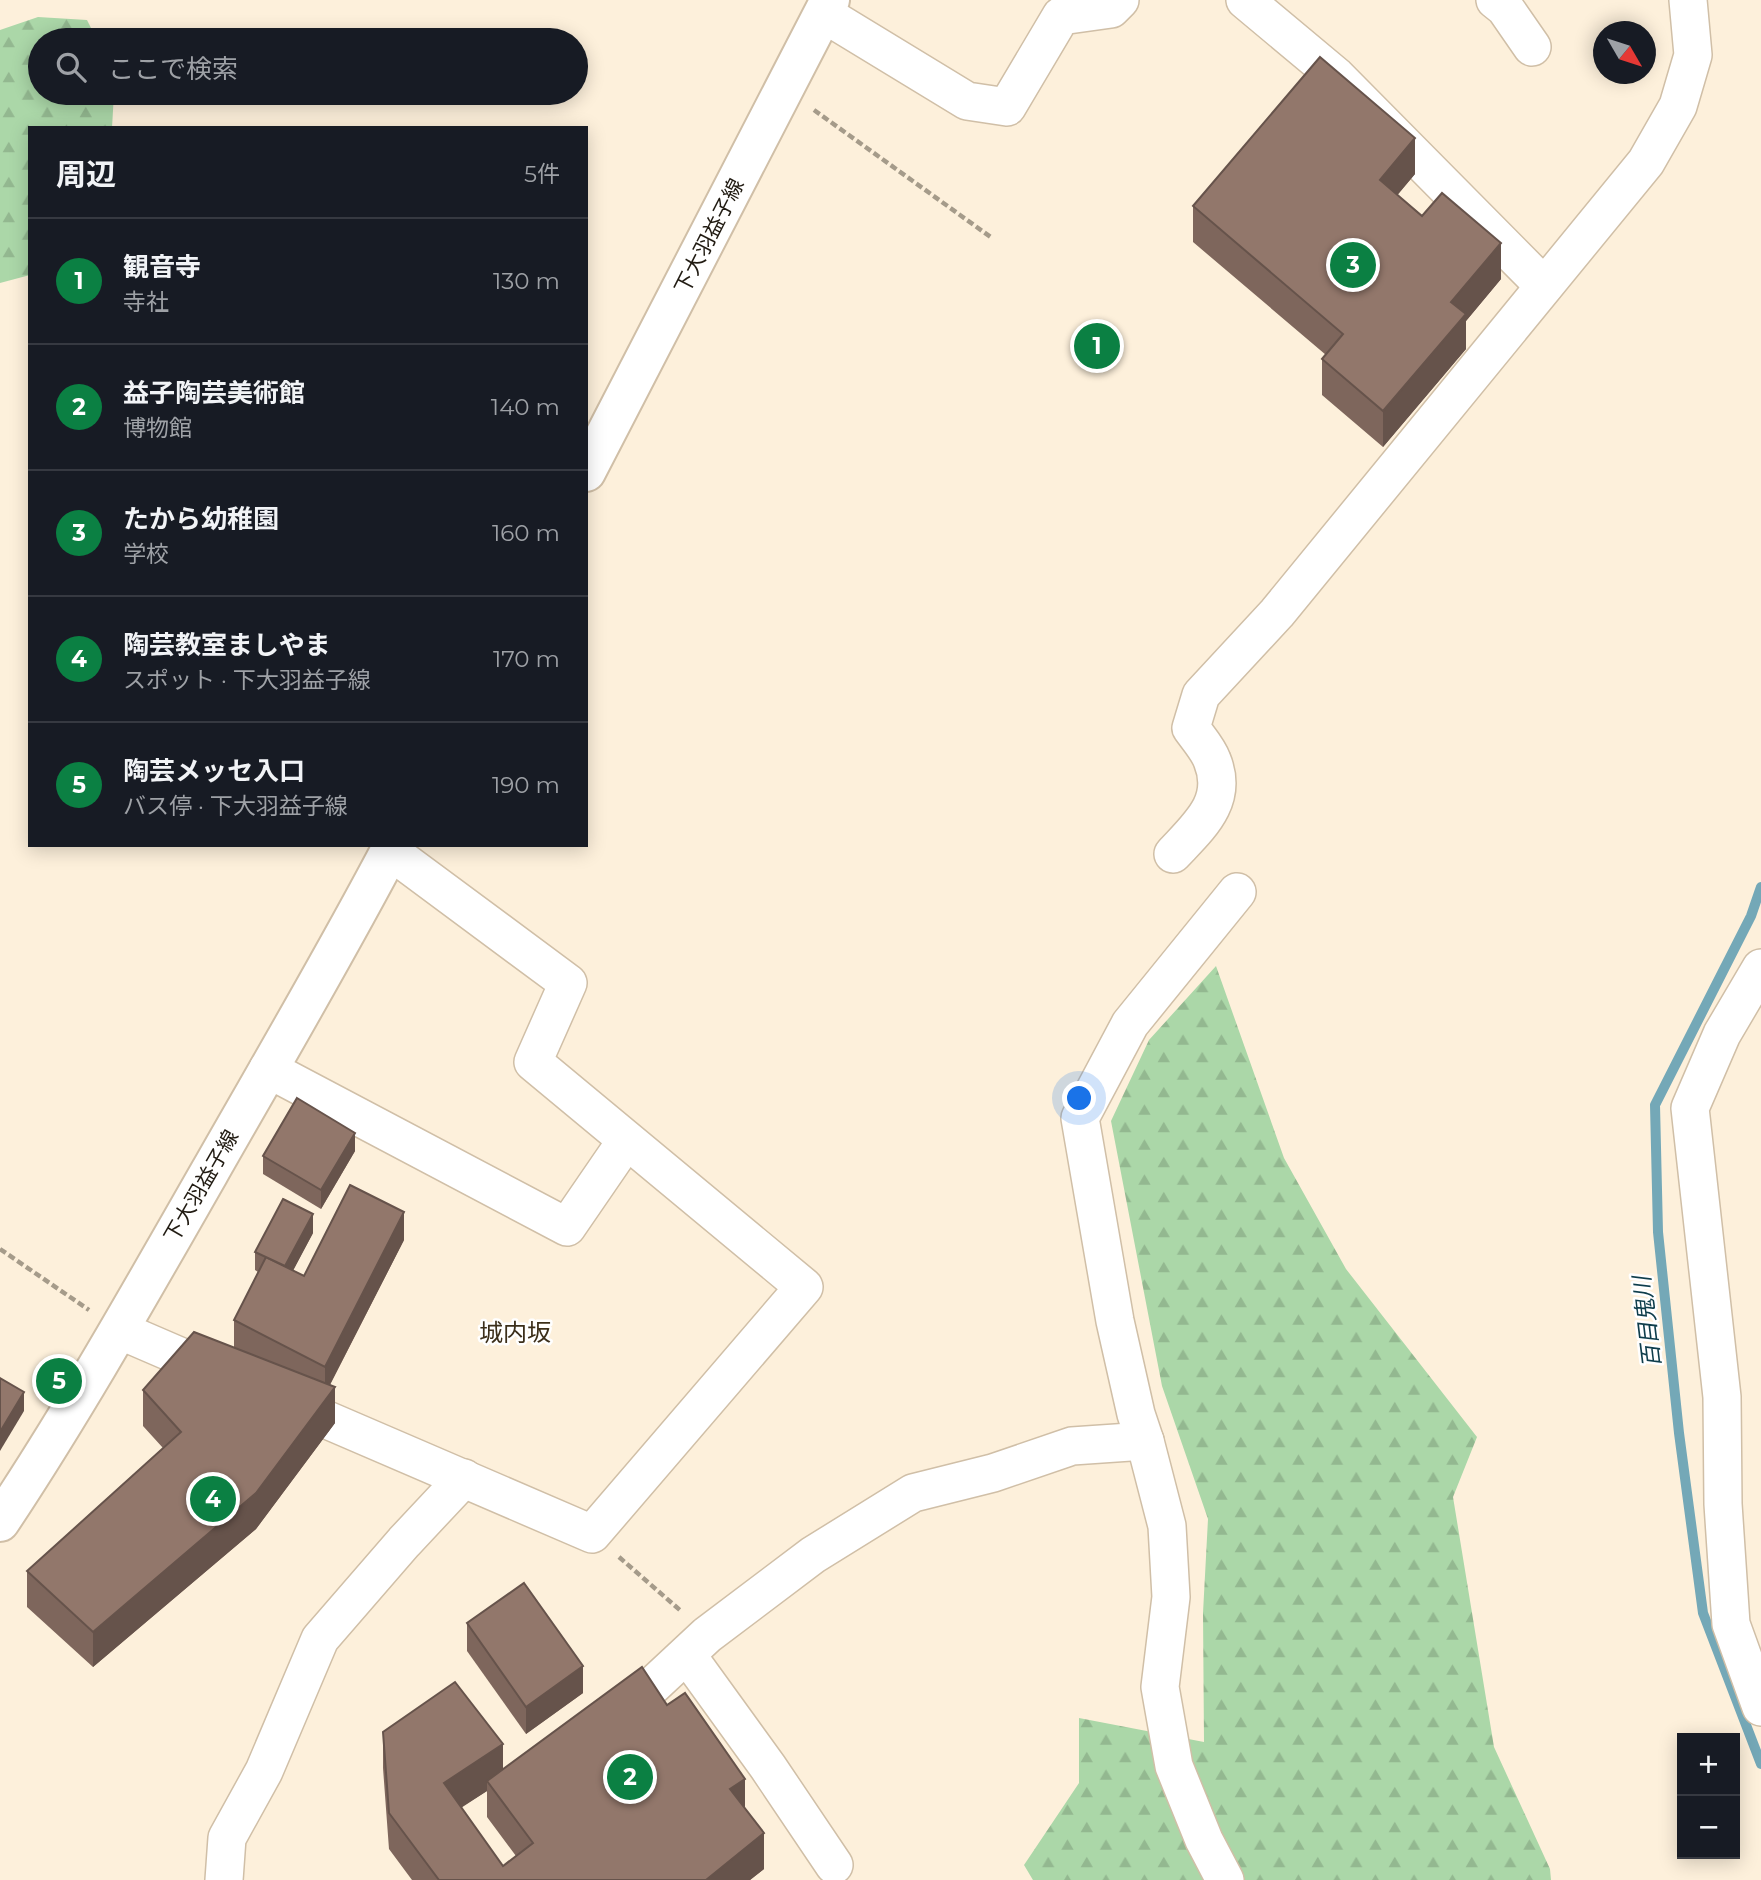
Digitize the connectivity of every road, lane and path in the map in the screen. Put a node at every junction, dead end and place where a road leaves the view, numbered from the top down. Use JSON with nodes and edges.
{"nodes":[{"id":1,"x":1120,"y":0,"type":"edge"},
{"id":2,"x":1245,"y":0,"type":"edge"},
{"id":3,"x":1495,"y":0,"type":"edge"},
{"id":4,"x":1688,"y":0,"type":"edge"},
{"id":5,"x":827,"y":7,"type":"edge"},
{"id":6,"x":1532,"y":47,"type":"dead end"},
{"id":7,"x":785,"y":89,"type":"junction"},
{"id":8,"x":992,"y":238,"type":"dead end"},
{"id":9,"x":1545,"y":286,"type":"junction"},
{"id":10,"x":588,"y":468,"type":"edge"},
{"id":11,"x":391,"y":848,"type":"edge"},
{"id":12,"x":1173,"y":854,"type":"dead end"},
{"id":13,"x":1237,"y":892,"type":"dead end"},
{"id":14,"x":1761,"y":968,"type":"edge"},
{"id":15,"x":268,"y":1069,"type":"junction"},
{"id":16,"x":626,"y":1141,"type":"junction"},
{"id":17,"x":0,"y":1249,"type":"edge"},
{"id":18,"x":119,"y":1330,"type":"junction"},
{"id":19,"x":1145,"y":1441,"type":"junction"},
{"id":20,"x":464,"y":1478,"type":"junction"},
{"id":21,"x":0,"y":1522,"type":"edge"},
{"id":22,"x":592,"y":1534,"type":"junction"},
{"id":23,"x":697,"y":1645,"type":"junction"},
{"id":24,"x":1761,"y":1707,"type":"edge"},
{"id":25,"x":588,"y":1734,"type":"edge"},
{"id":26,"x":834,"y":1865,"type":"dead end"},
{"id":27,"x":224,"y":1880,"type":"edge"},
{"id":28,"x":1225,"y":1880,"type":"edge"}],
"edges":[{"from":1,"to":5,"type":"street"},
{"from":2,"to":9,"type":"street"},
{"from":3,"to":6,"type":"street"},
{"from":4,"to":9,"type":"street"},
{"from":5,"to":7,"type":"main road","name":"下大羽益子線"},
{"from":7,"to":8,"type":"path"},
{"from":7,"to":10,"type":"main road","name":"下大羽益子線"},
{"from":9,"to":12,"type":"street"},
{"from":11,"to":15,"type":"main road","name":"下大羽益子線"},
{"from":11,"to":16,"type":"street"},
{"from":13,"to":19,"type":"street"},
{"from":14,"to":24,"type":"street"},
{"from":15,"to":16,"type":"street"},
{"from":15,"to":18,"type":"main road","name":"下大羽益子線"},
{"from":16,"to":22,"type":"street"},
{"from":17,"to":18,"type":"path"},
{"from":18,"to":20,"type":"street"},
{"from":18,"to":21,"type":"main road","name":"下大羽益子線"},
{"from":19,"to":23,"type":"street"},
{"from":19,"to":28,"type":"street"},
{"from":20,"to":22,"type":"street"},
{"from":20,"to":27,"type":"street"},
{"from":22,"to":23,"type":"path"},
{"from":23,"to":25,"type":"street"},
{"from":23,"to":26,"type":"street"}]}
